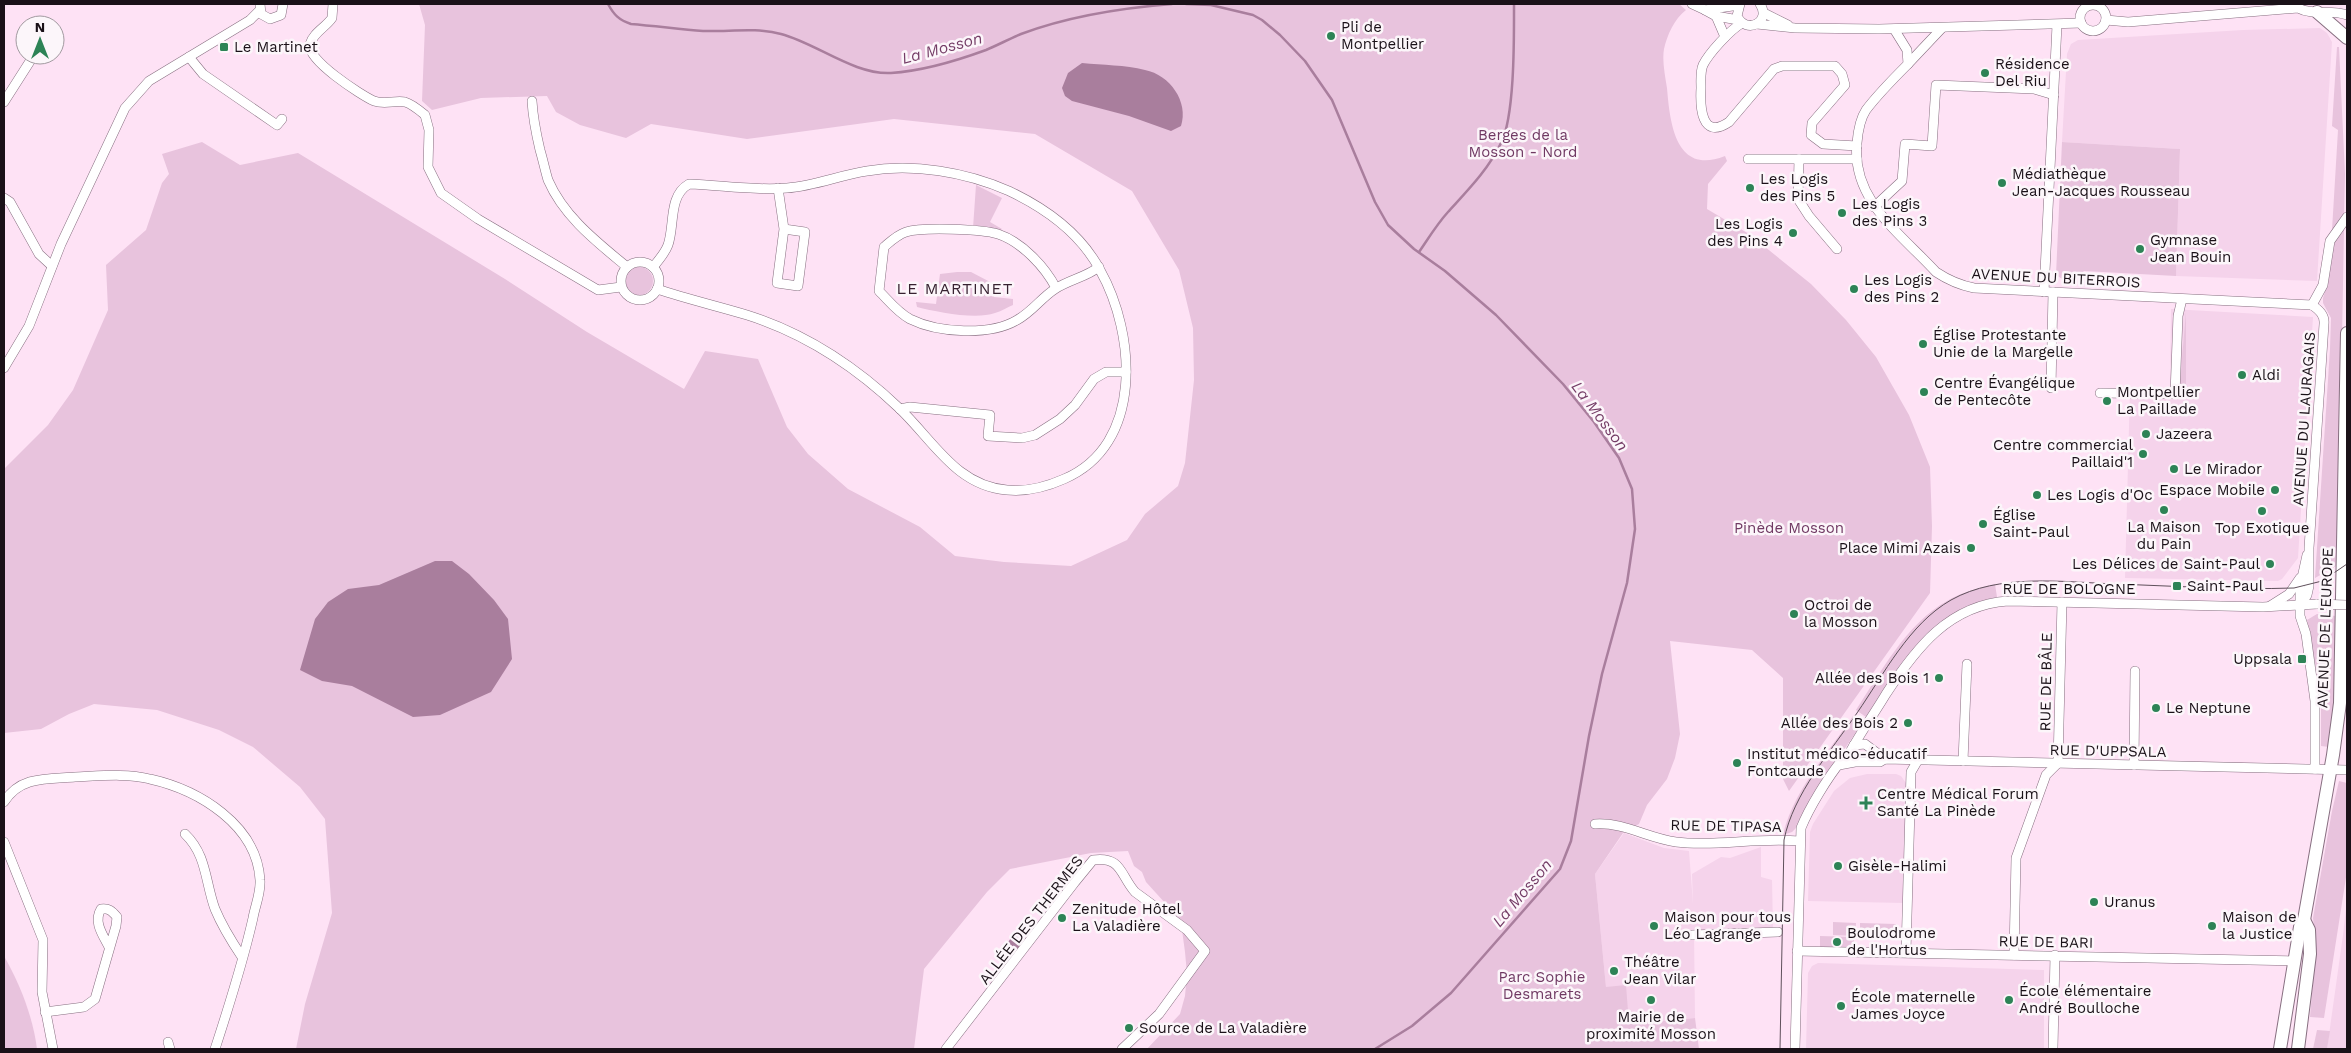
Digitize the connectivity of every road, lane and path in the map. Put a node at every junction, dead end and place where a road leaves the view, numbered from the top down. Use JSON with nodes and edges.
{"nodes":[{"id":1,"x":283,"y":4,"type":"edge"},
{"id":2,"x":333,"y":4,"type":"edge"},
{"id":3,"x":1692,"y":4,"type":"edge"},
{"id":4,"x":1739,"y":4,"type":"edge"},
{"id":5,"x":2097,"y":4,"type":"edge"},
{"id":6,"x":1762,"y":6,"type":"edge"},
{"id":7,"x":2300,"y":6,"type":"edge"},
{"id":8,"x":261,"y":10,"type":"edge"},
{"id":9,"x":1705,"y":10,"type":"junction"},
{"id":10,"x":2317,"y":12,"type":"junction"},
{"id":11,"x":2347,"y":15,"type":"edge"},
{"id":12,"x":1716,"y":16,"type":"junction"},
{"id":13,"x":2106,"y":20,"type":"junction"},
{"id":14,"x":1740,"y":21,"type":"junction"},
{"id":15,"x":2081,"y":23,"type":"junction"},
{"id":16,"x":1757,"y":24,"type":"junction"},
{"id":17,"x":2057,"y":25,"type":"junction"},
{"id":18,"x":1795,"y":28,"type":"junction"},
{"id":19,"x":1942,"y":28,"type":"junction"},
{"id":20,"x":1894,"y":29,"type":"junction"},
{"id":21,"x":1725,"y":37,"type":"junction"},
{"id":22,"x":2347,"y":38,"type":"edge"},
{"id":23,"x":189,"y":57,"type":"junction"},
{"id":24,"x":1908,"y":64,"type":"junction"},
{"id":25,"x":28,"y":65,"type":"edge"},
{"id":26,"x":2054,"y":95,"type":"junction"},
{"id":27,"x":532,"y":101,"type":"dead end"},
{"id":28,"x":4,"y":102,"type":"edge"},
{"id":29,"x":282,"y":119,"type":"dead end"},
{"id":30,"x":1857,"y":146,"type":"junction"},
{"id":31,"x":1748,"y":159,"type":"dead end"},
{"id":32,"x":1800,"y":159,"type":"junction"},
{"id":33,"x":1857,"y":159,"type":"junction"},
{"id":34,"x":778,"y":188,"type":"junction"},
{"id":35,"x":4,"y":198,"type":"edge"},
{"id":36,"x":1874,"y":206,"type":"junction"},
{"id":37,"x":2347,"y":217,"type":"edge"},
{"id":38,"x":784,"y":229,"type":"junction"},
{"id":39,"x":1837,"y":249,"type":"dead end"},
{"id":40,"x":52,"y":266,"type":"junction"},
{"id":41,"x":627,"y":267,"type":"junction"},
{"id":42,"x":653,"y":267,"type":"junction"},
{"id":43,"x":1099,"y":267,"type":"junction"},
{"id":44,"x":621,"y":287,"type":"junction"},
{"id":45,"x":1056,"y":288,"type":"junction"},
{"id":46,"x":657,"y":289,"type":"junction"},
{"id":47,"x":2048,"y":292,"type":"junction"},
{"id":48,"x":2182,"y":299,"type":"junction"},
{"id":49,"x":2312,"y":305,"type":"junction"},
{"id":50,"x":2347,"y":333,"type":"edge"},
{"id":51,"x":4,"y":368,"type":"edge"},
{"id":52,"x":1126,"y":372,"type":"junction"},
{"id":53,"x":2051,"y":388,"type":"dead end"},
{"id":54,"x":2100,"y":393,"type":"dead end"},
{"id":55,"x":900,"y":409,"type":"junction"},
{"id":56,"x":2309,"y":548,"type":"junction"},
{"id":57,"x":2301,"y":576,"type":"junction"},
{"id":58,"x":2062,"y":602,"type":"junction"},
{"id":59,"x":2347,"y":605,"type":"edge"},
{"id":60,"x":2300,"y":606,"type":"junction"},
{"id":61,"x":2266,"y":607,"type":"junction"},
{"id":62,"x":1967,"y":664,"type":"dead end"},
{"id":63,"x":2135,"y":671,"type":"dead end"},
{"id":64,"x":1865,"y":728,"type":"junction"},
{"id":65,"x":1868,"y":747,"type":"junction"},
{"id":66,"x":1852,"y":748,"type":"junction"},
{"id":67,"x":1885,"y":759,"type":"junction"},
{"id":68,"x":1918,"y":760,"type":"junction"},
{"id":69,"x":1866,"y":761,"type":"junction"},
{"id":70,"x":1963,"y":761,"type":"junction"},
{"id":71,"x":1855,"y":762,"type":"junction"},
{"id":72,"x":2058,"y":763,"type":"junction"},
{"id":73,"x":2134,"y":765,"type":"junction"},
{"id":74,"x":1839,"y":766,"type":"junction"},
{"id":75,"x":2315,"y":769,"type":"junction"},
{"id":76,"x":2330,"y":770,"type":"junction"},
{"id":77,"x":2347,"y":770,"type":"edge"},
{"id":78,"x":4,"y":802,"type":"edge"},
{"id":79,"x":1595,"y":824,"type":"dead end"},
{"id":80,"x":185,"y":834,"type":"dead end"},
{"id":81,"x":1799,"y":841,"type":"junction"},
{"id":82,"x":4,"y":842,"type":"edge"},
{"id":83,"x":2304,"y":920,"type":"junction"},
{"id":84,"x":1778,"y":932,"type":"dead end"},
{"id":85,"x":1692,"y":935,"type":"dead end"},
{"id":86,"x":109,"y":947,"type":"dead end"},
{"id":87,"x":1797,"y":951,"type":"junction"},
{"id":88,"x":1906,"y":952,"type":"junction"},
{"id":89,"x":2014,"y":955,"type":"junction"},
{"id":90,"x":2055,"y":955,"type":"junction"},
{"id":91,"x":242,"y":957,"type":"junction"},
{"id":92,"x":2295,"y":960,"type":"junction"},
{"id":93,"x":2304,"y":999,"type":"junction"},
{"id":94,"x":45,"y":1012,"type":"junction"},
{"id":95,"x":53,"y":1049,"type":"edge"},
{"id":96,"x":216,"y":1049,"type":"edge"},
{"id":97,"x":946,"y":1049,"type":"edge"},
{"id":98,"x":1122,"y":1049,"type":"edge"},
{"id":99,"x":1795,"y":1049,"type":"edge"},
{"id":100,"x":2052,"y":1049,"type":"edge"},
{"id":101,"x":2280,"y":1049,"type":"edge"},
{"id":102,"x":2298,"y":1049,"type":"edge"}],
"edges":[{"from":1,"to":8,"type":"street"},
{"from":2,"to":44,"type":"street"},
{"from":3,"to":9,"type":"street"},
{"from":4,"to":9,"type":"street"},
{"from":4,"to":14,"type":"street"},
{"from":5,"to":13,"type":"street"},
{"from":5,"to":15,"type":"street"},
{"from":6,"to":16,"type":"street"},
{"from":6,"to":18,"type":"street"},
{"from":7,"to":10,"type":"street"},
{"from":7,"to":13,"type":"street"},
{"from":8,"to":23,"type":"street"},
{"from":9,"to":12,"type":"street"},
{"from":10,"to":11,"type":"street"},
{"from":10,"to":22,"type":"main road"},
{"from":12,"to":14,"type":"street"},
{"from":12,"to":21,"type":"street"},
{"from":13,"to":15,"type":"street"},
{"from":14,"to":16,"type":"street"},
{"from":14,"to":21,"type":"street"},
{"from":15,"to":17,"type":"street"},
{"from":16,"to":18,"type":"street"},
{"from":17,"to":19,"type":"street"},
{"from":17,"to":26,"type":"street"},
{"from":18,"to":20,"type":"street"},
{"from":19,"to":20,"type":"street"},
{"from":19,"to":24,"type":"street","name":"AVENUE DU BITERROIS"},
{"from":20,"to":24,"type":"street"},
{"from":21,"to":30,"type":"street"},
{"from":23,"to":29,"type":"street"},
{"from":23,"to":40,"type":"street"},
{"from":24,"to":30,"type":"street","name":"AVENUE DU BITERROIS"},
{"from":25,"to":28,"type":"street"},
{"from":26,"to":36,"type":"street"},
{"from":26,"to":47,"type":"street"},
{"from":27,"to":41,"type":"street"},
{"from":30,"to":33,"type":"street","name":"AVENUE DU BITERROIS"},
{"from":31,"to":32,"type":"street"},
{"from":32,"to":33,"type":"street"},
{"from":32,"to":39,"type":"street"},
{"from":33,"to":36,"type":"street","name":"AVENUE DU BITERROIS"},
{"from":34,"to":38,"type":"street"},
{"from":34,"to":42,"type":"street"},
{"from":34,"to":43,"type":"street"},
{"from":35,"to":40,"type":"street"},
{"from":36,"to":47,"type":"street","name":"AVENUE DU BITERROIS"},
{"from":37,"to":49,"type":"street"},
{"from":38,"to":38,"type":"street"},
{"from":40,"to":51,"type":"street"},
{"from":41,"to":42,"type":"street"},
{"from":41,"to":44,"type":"street"},
{"from":42,"to":46,"type":"street"},
{"from":43,"to":45,"type":"street"},
{"from":43,"to":52,"type":"street"},
{"from":44,"to":46,"type":"street"},
{"from":45,"to":45,"type":"street"},
{"from":46,"to":55,"type":"street"},
{"from":47,"to":48,"type":"street","name":"AVENUE DU BITERROIS"},
{"from":47,"to":53,"type":"street"},
{"from":48,"to":49,"type":"street","name":"AVENUE DU BITERROIS"},
{"from":48,"to":54,"type":"street"},
{"from":49,"to":56,"type":"street","name":"AVENUE DU LAURAGAIS"},
{"from":50,"to":76,"type":"main road","name":"AVENUE DE L'EUROPE"},
{"from":52,"to":55,"type":"street"},
{"from":52,"to":55,"type":"street"},
{"from":56,"to":57,"type":"street","name":"AVENUE DU LAURAGAIS"},
{"from":56,"to":60,"type":"street","name":"AVENUE DU LAURAGAIS"},
{"from":57,"to":60,"type":"street","name":"AVENUE DU LAURAGAIS"},
{"from":57,"to":61,"type":"street","name":"AVENUE DU LAURAGAIS"},
{"from":58,"to":61,"type":"street","name":"RUE DE BOLOGNE"},
{"from":58,"to":64,"type":"street","name":"RUE DE BOLOGNE"},
{"from":58,"to":72,"type":"street","name":"RUE DE BÂLE"},
{"from":59,"to":60,"type":"street","name":"RUE DE BOLOGNE","bridge":true},
{"from":60,"to":61,"type":"street","name":"RUE DE BOLOGNE"},
{"from":60,"to":75,"type":"street","name":"AVENUE DU LAURAGAIS"},
{"from":62,"to":70,"type":"street"},
{"from":63,"to":73,"type":"street"},
{"from":64,"to":65,"type":"street"},
{"from":64,"to":66,"type":"street","name":"RUE DE BOLOGNE"},
{"from":65,"to":66,"type":"street"},
{"from":65,"to":67,"type":"street"},
{"from":65,"to":69,"type":"street"},
{"from":66,"to":71,"type":"street"},
{"from":66,"to":74,"type":"street","name":"RUE DE BOLOGNE"},
{"from":67,"to":68,"type":"street","name":"RUE D'UPPSALA"},
{"from":67,"to":69,"type":"street","name":"RUE D'UPPSALA"},
{"from":68,"to":70,"type":"street","name":"RUE D'UPPSALA"},
{"from":68,"to":88,"type":"street"},
{"from":69,"to":71,"type":"street"},
{"from":70,"to":72,"type":"street","name":"RUE D'UPPSALA"},
{"from":71,"to":74,"type":"street"},
{"from":72,"to":73,"type":"street","name":"RUE D'UPPSALA"},
{"from":72,"to":89,"type":"street"},
{"from":73,"to":75,"type":"street","name":"RUE D'UPPSALA"},
{"from":74,"to":81,"type":"street","name":"RUE DE BOLOGNE"},
{"from":75,"to":76,"type":"street","name":"RUE D'UPPSALA"},
{"from":76,"to":77,"type":"street","name":"RUE D'UPPSALA"},
{"from":76,"to":83,"type":"main road","name":"AVENUE DE L'EUROPE"},
{"from":78,"to":91,"type":"street"},
{"from":79,"to":81,"type":"street","name":"RUE DE TIPASA"},
{"from":80,"to":91,"type":"street"},
{"from":81,"to":87,"type":"street","name":"RUE DE BOLOGNE"},
{"from":82,"to":94,"type":"street"},
{"from":83,"to":92,"type":"main road","name":"AVENUE DE L'EUROPE"},
{"from":83,"to":93,"type":"main road","name":"AVENUE DE L'EUROPE"},
{"from":84,"to":85,"type":"street"},
{"from":86,"to":94,"type":"street"},
{"from":87,"to":88,"type":"street","name":"RUE DE BARI"},
{"from":87,"to":99,"type":"street","name":"RUE DE BOLOGNE"},
{"from":88,"to":89,"type":"street","name":"RUE DE BARI"},
{"from":89,"to":90,"type":"street","name":"RUE DE BARI"},
{"from":90,"to":92,"type":"street","name":"RUE DE BARI"},
{"from":90,"to":100,"type":"street"},
{"from":91,"to":96,"type":"street"},
{"from":92,"to":93,"type":"main road"},
{"from":92,"to":101,"type":"main road","name":"AVENUE DE L'EUROPE"},
{"from":93,"to":102,"type":"main road","name":"AVENUE DE L'EUROPE"},
{"from":94,"to":95,"type":"street"},
{"from":97,"to":98,"type":"street","name":"ALLÉE DES THERMES"}]}
